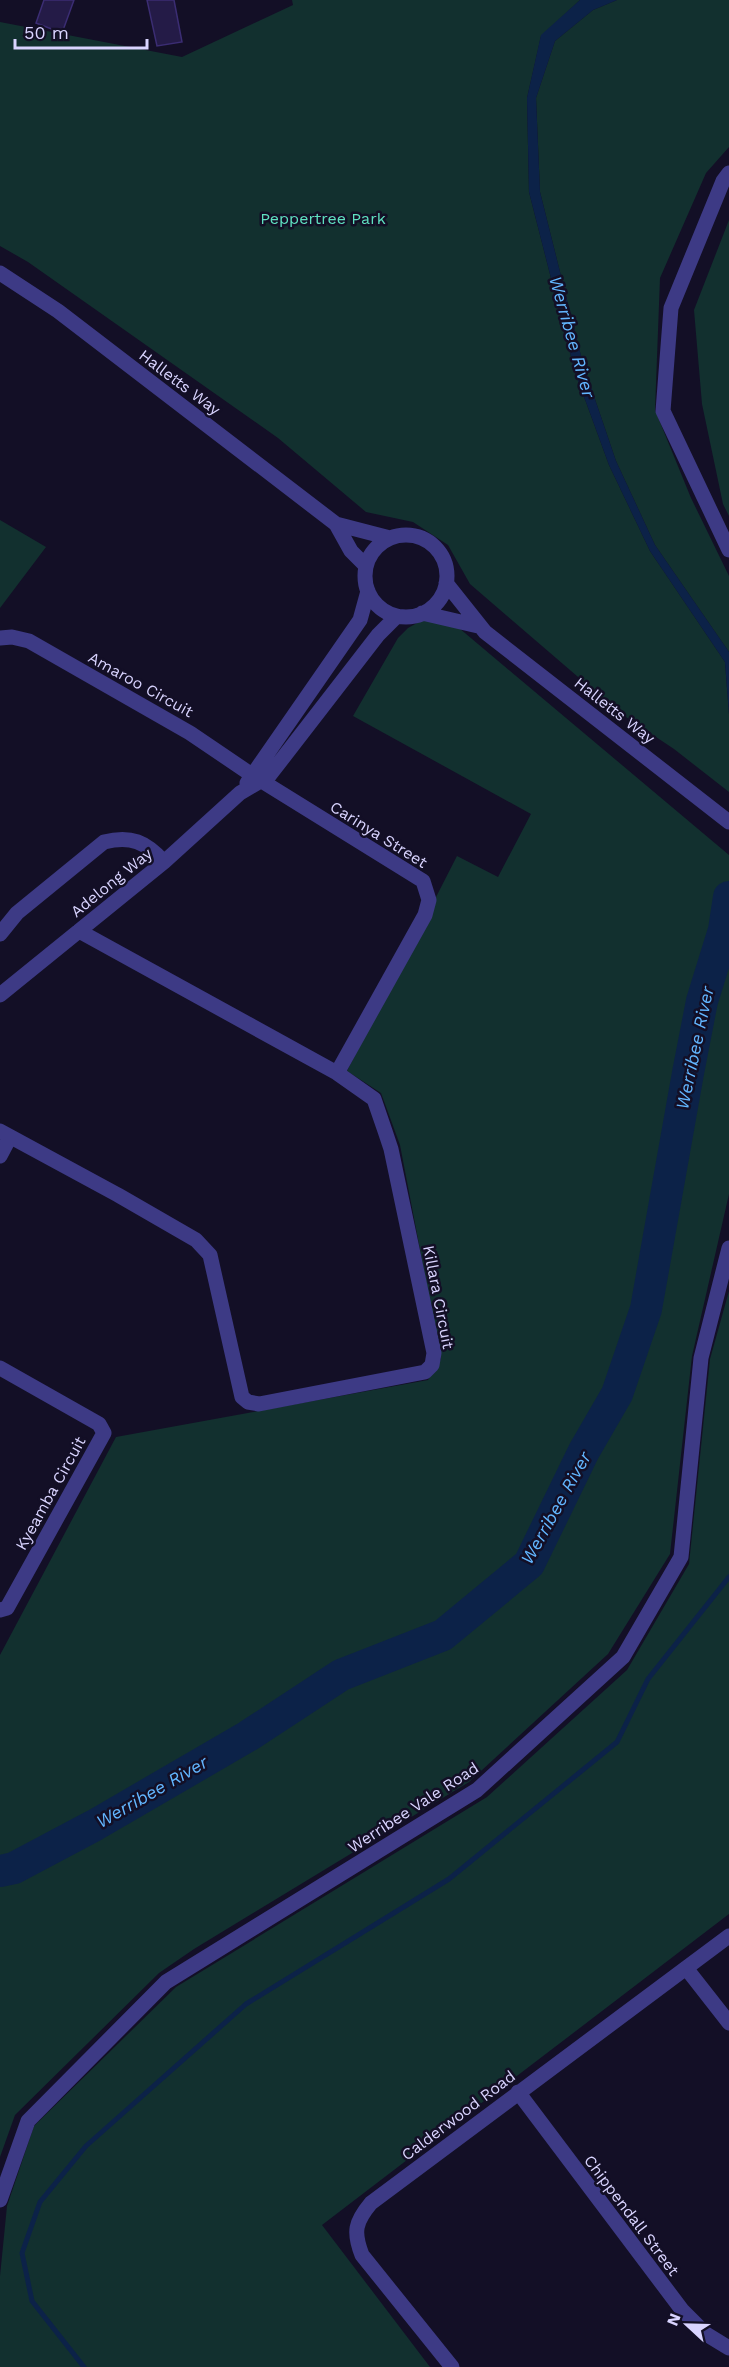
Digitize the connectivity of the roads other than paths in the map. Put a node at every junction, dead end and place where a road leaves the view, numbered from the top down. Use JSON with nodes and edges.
{"nodes":[{"id":1,"x":729,"y":173,"type":"edge"},
{"id":2,"x":0,"y":273,"type":"edge"},
{"id":3,"x":336,"y":524,"type":"junction"},
{"id":4,"x":390,"y":538,"type":"junction"},
{"id":5,"x":729,"y":550,"type":"edge"},
{"id":6,"x":366,"y":566,"type":"junction"},
{"id":7,"x":446,"y":583,"type":"junction"},
{"id":8,"x":368,"y":591,"type":"junction"},
{"id":9,"x":422,"y":613,"type":"junction"},
{"id":10,"x":397,"y":616,"type":"junction"},
{"id":11,"x":478,"y":626,"type":"junction"},
{"id":12,"x":0,"y":638,"type":"edge"},
{"id":13,"x":256,"y":778,"type":"junction"},
{"id":14,"x":729,"y":822,"type":"edge"},
{"id":15,"x":164,"y":862,"type":"junction"},
{"id":16,"x":79,"y":931,"type":"junction"},
{"id":17,"x":0,"y":934,"type":"edge"},
{"id":18,"x":0,"y":995,"type":"edge"},
{"id":19,"x":337,"y":1073,"type":"junction"},
{"id":20,"x":5,"y":1134,"type":"edge"},
{"id":21,"x":0,"y":1156,"type":"edge"},
{"id":22,"x":729,"y":1248,"type":"edge"},
{"id":23,"x":0,"y":1368,"type":"edge"},
{"id":24,"x":0,"y":1610,"type":"edge"},
{"id":25,"x":729,"y":1936,"type":"edge"},
{"id":26,"x":686,"y":1968,"type":"junction"},
{"id":27,"x":729,"y":2023,"type":"edge"},
{"id":28,"x":518,"y":2092,"type":"junction"},
{"id":29,"x":0,"y":2200,"type":"edge"},
{"id":30,"x":729,"y":2348,"type":"edge"},
{"id":31,"x":452,"y":2367,"type":"edge"}],
"edges":[{"from":1,"to":5,"type":"street"},
{"from":2,"to":3,"type":"street","name":"Halletts Way"},
{"from":3,"to":4,"type":"street","name":"Halletts Way"},
{"from":3,"to":6,"type":"street","name":"Halletts Way"},
{"from":4,"to":6,"type":"street"},
{"from":4,"to":7,"type":"street"},
{"from":6,"to":8,"type":"street"},
{"from":7,"to":9,"type":"street"},
{"from":7,"to":11,"type":"street"},
{"from":8,"to":10,"type":"street"},
{"from":8,"to":13,"type":"street","name":"Adelong Way"},
{"from":9,"to":10,"type":"street"},
{"from":9,"to":11,"type":"street"},
{"from":10,"to":13,"type":"street","name":"Adelong Way"},
{"from":11,"to":14,"type":"street","name":"Halletts Way"},
{"from":12,"to":13,"type":"street","name":"Amaroo Circuit"},
{"from":13,"to":15,"type":"street","name":"Adelong Way"},
{"from":13,"to":19,"type":"street","name":"Carinya Street"},
{"from":15,"to":16,"type":"street","name":"Adelong Way"},
{"from":15,"to":17,"type":"street"},
{"from":16,"to":18,"type":"street","name":"Adelong Way"},
{"from":16,"to":19,"type":"street","name":"Killara Circuit"},
{"from":19,"to":20,"type":"street","name":"Killara Circuit"},
{"from":20,"to":21,"type":"street"},
{"from":22,"to":29,"type":"street","name":"Werribee Vale Road"},
{"from":23,"to":24,"type":"street","name":"Kyeamba Circuit"},
{"from":25,"to":26,"type":"street","name":"Calderwood Road"},
{"from":26,"to":27,"type":"street"},
{"from":26,"to":28,"type":"street","name":"Calderwood Road"},
{"from":28,"to":30,"type":"street","name":"Chippendall Street"},
{"from":28,"to":31,"type":"street","name":"Calderwood Road"}]}
